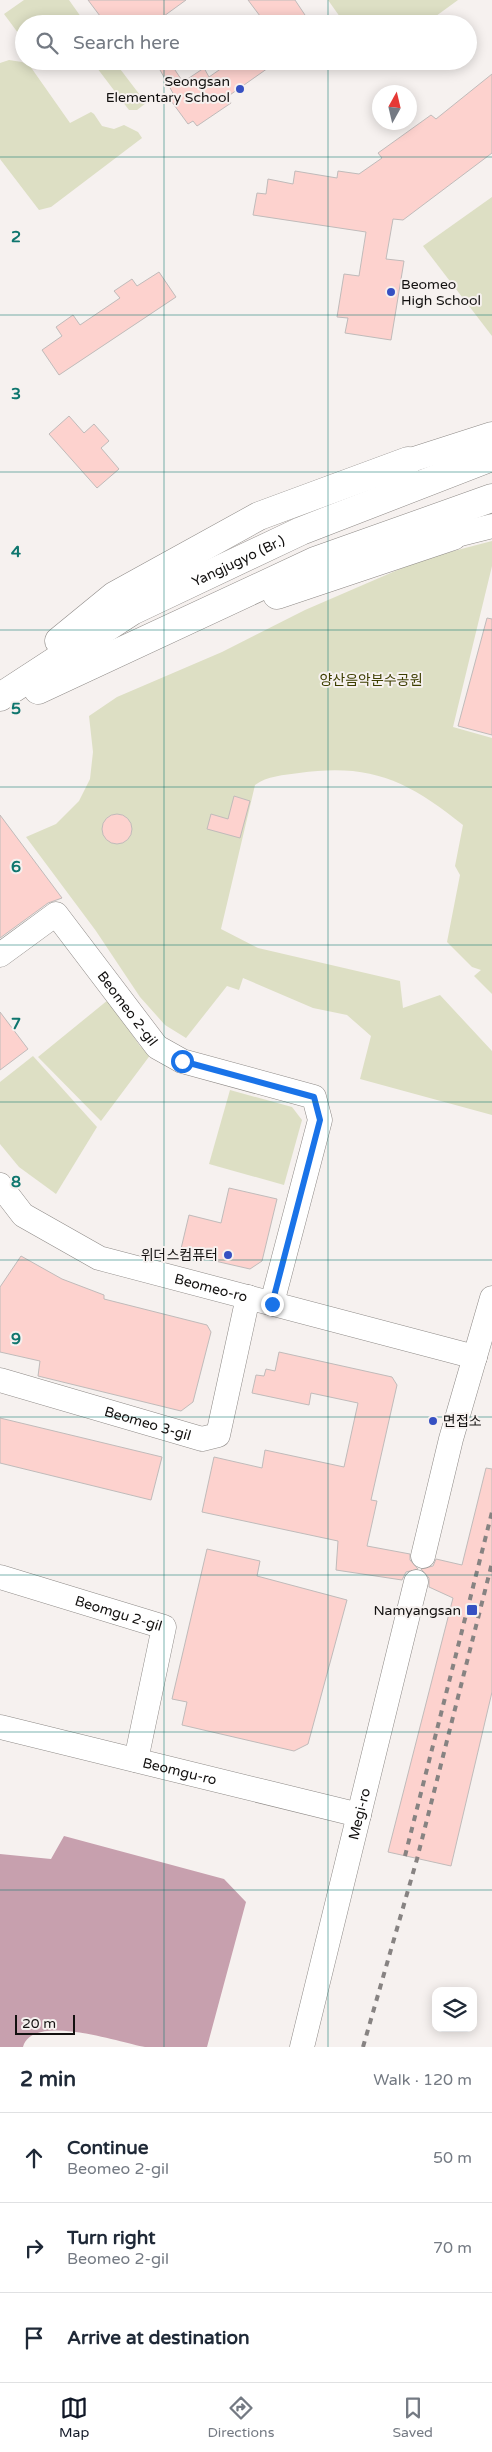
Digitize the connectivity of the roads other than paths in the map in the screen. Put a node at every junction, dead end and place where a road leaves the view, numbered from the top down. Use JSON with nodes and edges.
{"nodes":[{"id":1,"x":492,"y":434,"type":"edge"},
{"id":2,"x":492,"y":457,"type":"edge"},
{"id":3,"x":408,"y":461,"type":"joint"},
{"id":4,"x":492,"y":498,"type":"edge"},
{"id":5,"x":492,"y":526,"type":"edge"},
{"id":6,"x":453,"y":536,"type":"joint"},
{"id":7,"x":0,"y":689,"type":"edge"},
{"id":8,"x":0,"y":697,"type":"edge"},
{"id":9,"x":0,"y":707,"type":"edge"},
{"id":10,"x":0,"y":713,"type":"edge"},
{"id":11,"x":0,"y":955,"type":"edge"},
{"id":12,"x":0,"y":1185,"type":"edge"},
{"id":13,"x":248,"y":1297,"type":"junction"},
{"id":14,"x":492,"y":1298,"type":"edge"},
{"id":15,"x":272,"y":1304,"type":"junction"},
{"id":16,"x":475,"y":1357,"type":"junction"},
{"id":17,"x":0,"y":1380,"type":"edge"},
{"id":18,"x":423,"y":1556,"type":"dead end"},
{"id":19,"x":0,"y":1578,"type":"edge"},
{"id":20,"x":416,"y":1582,"type":"dead end"},
{"id":21,"x":0,"y":1727,"type":"edge"},
{"id":22,"x":136,"y":1760,"type":"junction"},
{"id":23,"x":359,"y":1815,"type":"junction"},
{"id":24,"x":302,"y":2047,"type":"edge"}],
"edges":[{"from":1,"to":3,"type":"street"},
{"from":2,"to":8,"type":"main road","name":"Yangjugyo (Br.)"},
{"from":3,"to":7,"type":"main road"},
{"from":4,"to":9,"type":"main road"},
{"from":5,"to":6,"type":"street"},
{"from":6,"to":10,"type":"main road"},
{"from":11,"to":15,"type":"street","name":"Beomeo 2-gil"},
{"from":12,"to":13,"type":"street","name":"Beomeo-ro"},
{"from":13,"to":15,"type":"street","name":"Beomeo-ro"},
{"from":13,"to":17,"type":"street","name":"Beomeo 3-gil"},
{"from":14,"to":16,"type":"street"},
{"from":15,"to":16,"type":"street","name":"Beomeo-ro"},
{"from":16,"to":18,"type":"street"},
{"from":19,"to":22,"type":"street","name":"Beomgu 2-gil"},
{"from":20,"to":23,"type":"street","name":"Megi-ro"},
{"from":21,"to":22,"type":"street","name":"Beomgu-ro"},
{"from":22,"to":23,"type":"street","name":"Beomgu-ro"},
{"from":23,"to":24,"type":"street","name":"Megi-ro"}]}
